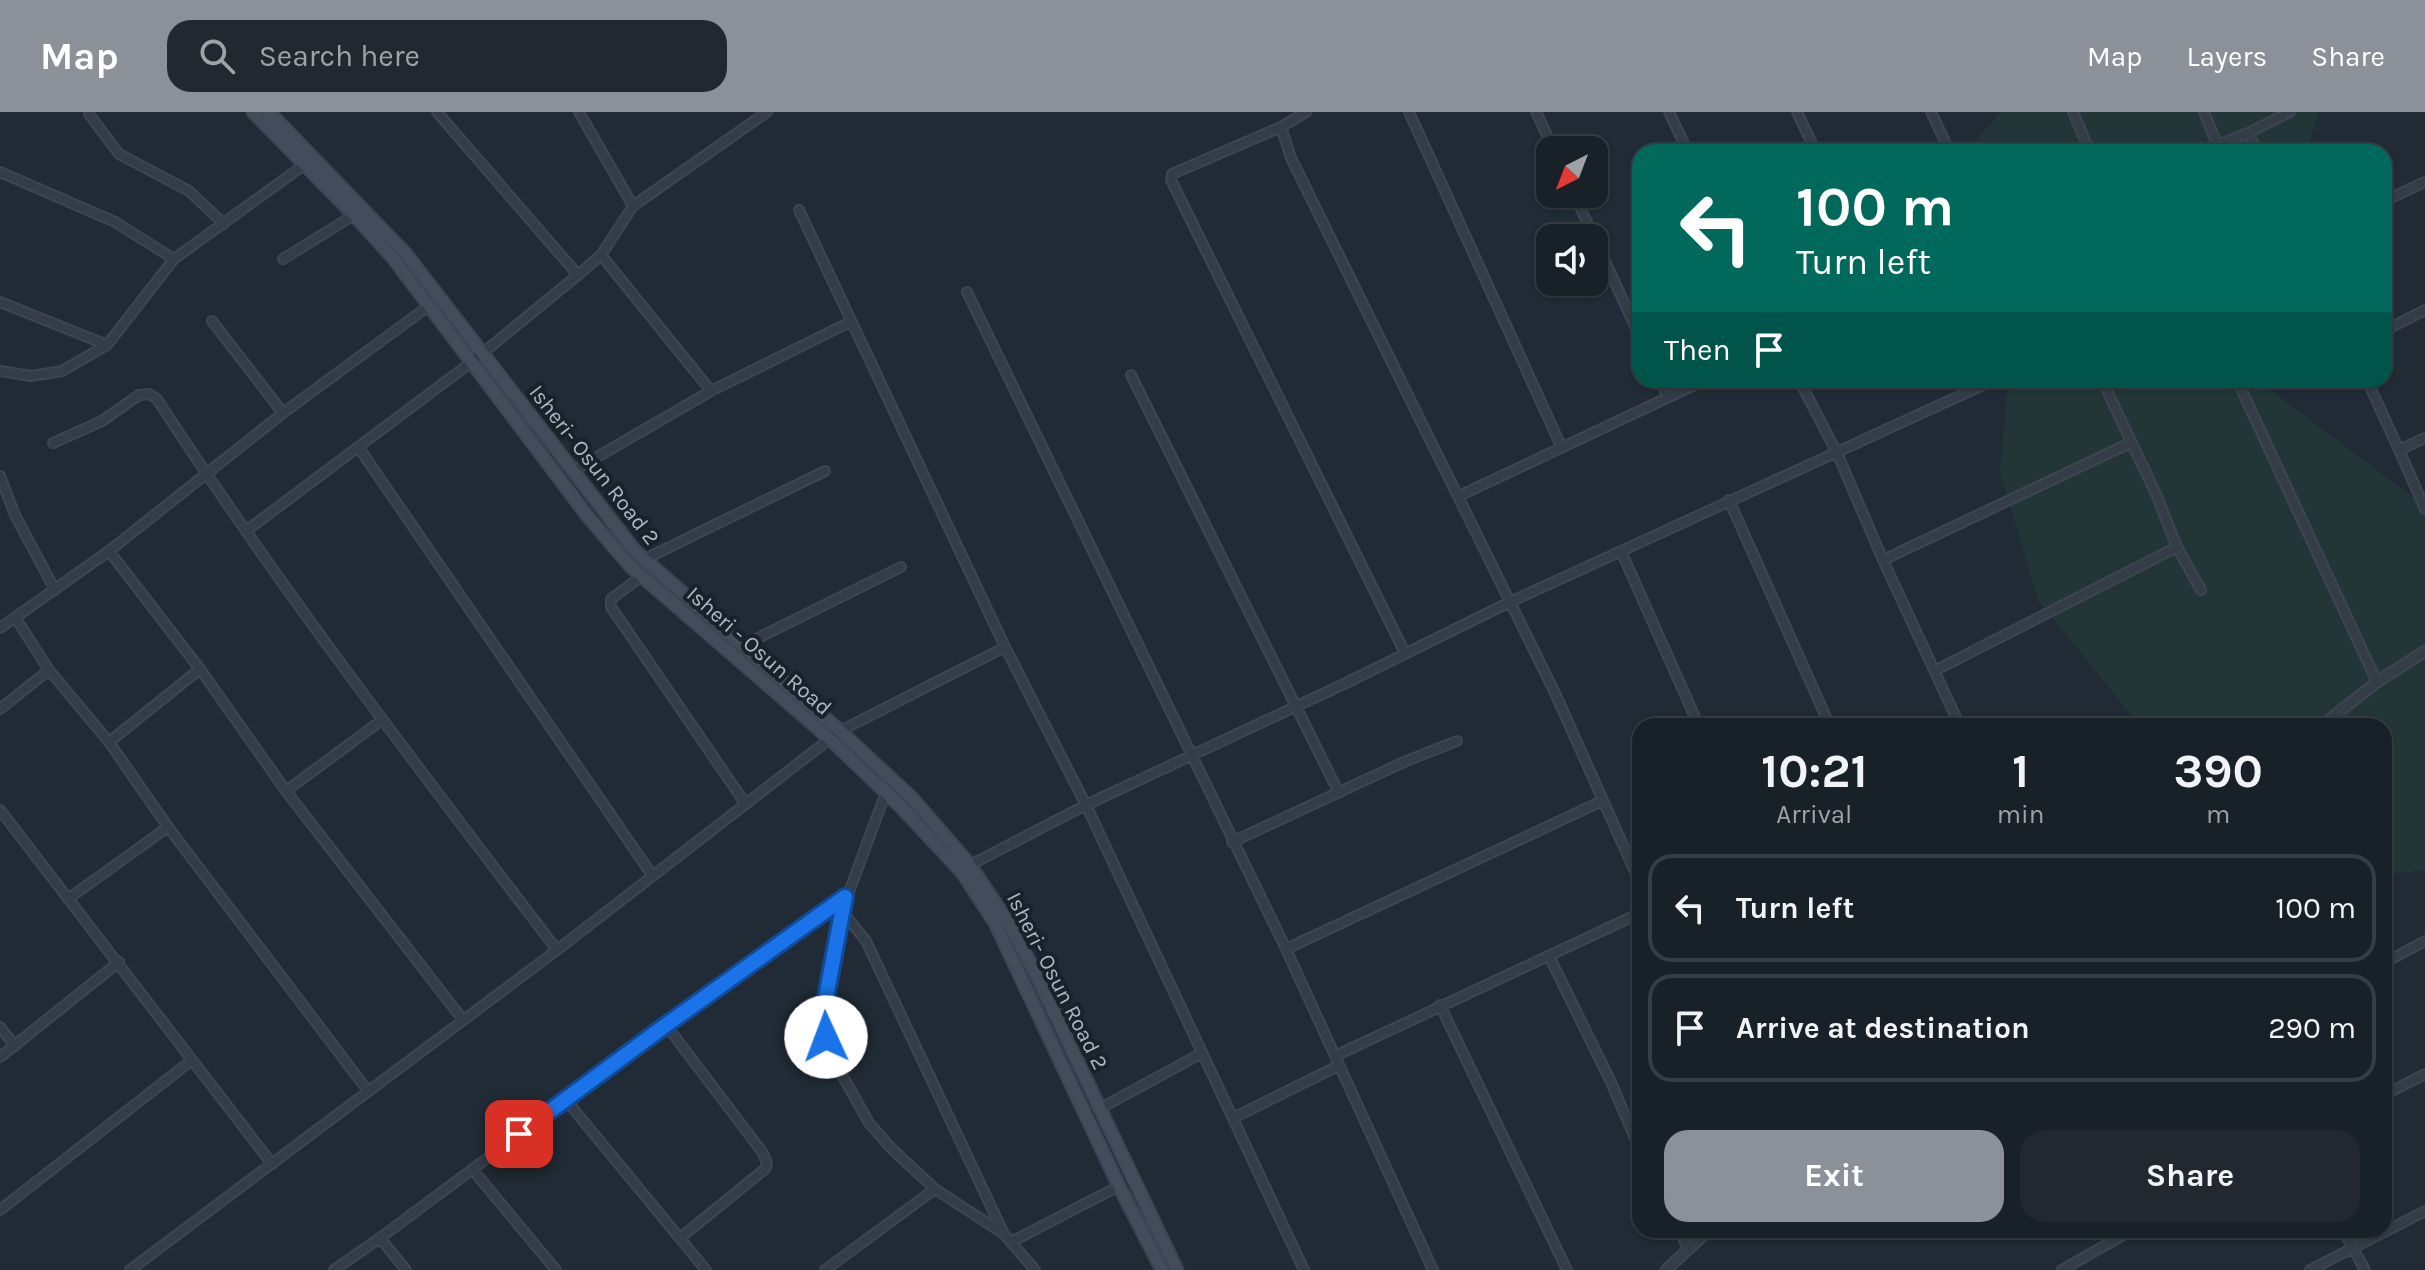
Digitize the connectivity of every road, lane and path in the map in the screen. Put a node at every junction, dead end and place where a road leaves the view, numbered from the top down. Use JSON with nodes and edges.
{"nodes":[{"id":1,"x":253,"y":112,"type":"edge"},
{"id":2,"x":269,"y":112,"type":"edge"},
{"id":3,"x":437,"y":112,"type":"edge"},
{"id":4,"x":579,"y":112,"type":"edge"},
{"id":5,"x":767,"y":112,"type":"edge"},
{"id":6,"x":1306,"y":112,"type":"edge"},
{"id":7,"x":1409,"y":112,"type":"edge"},
{"id":8,"x":1536,"y":112,"type":"edge"},
{"id":9,"x":1669,"y":112,"type":"edge"},
{"id":10,"x":1797,"y":112,"type":"edge"},
{"id":11,"x":1931,"y":112,"type":"edge"},
{"id":12,"x":2073,"y":112,"type":"edge"},
{"id":13,"x":2204,"y":112,"type":"edge"},
{"id":14,"x":2290,"y":112,"type":"edge"},
{"id":15,"x":89,"y":114,"type":"dead end"},
{"id":16,"x":1281,"y":127,"type":"junction"},
{"id":17,"x":2248,"y":133,"type":"junction"},
{"id":18,"x":1547,"y":136,"type":"edge"},
{"id":19,"x":1684,"y":144,"type":"edge"},
{"id":20,"x":1812,"y":144,"type":"edge"},
{"id":21,"x":1946,"y":144,"type":"edge"},
{"id":22,"x":2087,"y":144,"type":"edge"},
{"id":23,"x":2217,"y":144,"type":"joint"},
{"id":24,"x":2254,"y":144,"type":"edge"},
{"id":25,"x":304,"y":165,"type":"junction"},
{"id":26,"x":0,"y":172,"type":"edge"},
{"id":27,"x":2425,"y":182,"type":"edge"},
{"id":28,"x":2392,"y":197,"type":"edge"},
{"id":29,"x":633,"y":206,"type":"junction"},
{"id":30,"x":1580,"y":208,"type":"edge"},
{"id":31,"x":799,"y":210,"type":"dead end"},
{"id":32,"x":354,"y":215,"type":"junction"},
{"id":33,"x":224,"y":224,"type":"junction"},
{"id":34,"x":601,"y":255,"type":"junction"},
{"id":35,"x":174,"y":259,"type":"junction"},
{"id":36,"x":283,"y":259,"type":"dead end"},
{"id":37,"x":578,"y":275,"type":"junction"},
{"id":38,"x":967,"y":292,"type":"dead end"},
{"id":39,"x":0,"y":302,"type":"edge"},
{"id":40,"x":430,"y":305,"type":"junction"},
{"id":41,"x":2425,"y":310,"type":"edge"},
{"id":42,"x":1632,"y":320,"type":"edge"},
{"id":43,"x":212,"y":321,"type":"dead end"},
{"id":44,"x":850,"y":322,"type":"junction"},
{"id":45,"x":2392,"y":327,"type":"edge"},
{"id":46,"x":107,"y":345,"type":"junction"},
{"id":47,"x":478,"y":358,"type":"junction"},
{"id":48,"x":0,"y":371,"type":"edge"},
{"id":49,"x":1131,"y":375,"type":"dead end"},
{"id":50,"x":1664,"y":388,"type":"edge"},
{"id":51,"x":1688,"y":388,"type":"edge"},
{"id":52,"x":1803,"y":388,"type":"edge"},
{"id":53,"x":1977,"y":388,"type":"edge"},
{"id":54,"x":2106,"y":388,"type":"edge"},
{"id":55,"x":2241,"y":388,"type":"edge"},
{"id":56,"x":2371,"y":388,"type":"edge"},
{"id":57,"x":711,"y":391,"type":"junction"},
{"id":58,"x":1668,"y":397,"type":"junction"},
{"id":59,"x":283,"y":413,"type":"junction"},
{"id":60,"x":2425,"y":438,"type":"edge"},
{"id":61,"x":53,"y":443,"type":"dead end"},
{"id":62,"x":2130,"y":443,"type":"junction"},
{"id":63,"x":1561,"y":446,"type":"junction"},
{"id":64,"x":359,"y":448,"type":"junction"},
{"id":65,"x":2399,"y":450,"type":"junction"},
{"id":66,"x":1837,"y":453,"type":"junction"},
{"id":67,"x":573,"y":471,"type":"junction"},
{"id":68,"x":825,"y":471,"type":"dead end"},
{"id":69,"x":206,"y":474,"type":"junction"},
{"id":70,"x":0,"y":476,"type":"edge"},
{"id":71,"x":1459,"y":496,"type":"junction"},
{"id":72,"x":1729,"y":500,"type":"junction"},
{"id":73,"x":2425,"y":509,"type":"edge"},
{"id":74,"x":246,"y":531,"type":"junction"},
{"id":75,"x":2177,"y":547,"type":"junction"},
{"id":76,"x":109,"y":551,"type":"junction"},
{"id":77,"x":1621,"y":551,"type":"junction"},
{"id":78,"x":643,"y":560,"type":"junction"},
{"id":79,"x":1883,"y":560,"type":"junction"},
{"id":80,"x":901,"y":567,"type":"dead end"},
{"id":81,"x":642,"y":576,"type":"junction"},
{"id":82,"x":55,"y":590,"type":"junction"},
{"id":83,"x":2201,"y":590,"type":"dead end"},
{"id":84,"x":1510,"y":602,"type":"junction"},
{"id":85,"x":15,"y":617,"type":"junction"},
{"id":86,"x":0,"y":628,"type":"edge"},
{"id":87,"x":742,"y":646,"type":"junction"},
{"id":88,"x":1005,"y":647,"type":"junction"},
{"id":89,"x":2425,"y":651,"type":"edge"},
{"id":90,"x":1405,"y":653,"type":"junction"},
{"id":91,"x":200,"y":669,"type":"junction"},
{"id":92,"x":49,"y":670,"type":"junction"},
{"id":93,"x":1936,"y":670,"type":"junction"},
{"id":94,"x":2377,"y":682,"type":"junction"},
{"id":95,"x":1296,"y":705,"type":"junction"},
{"id":96,"x":0,"y":709,"type":"edge"},
{"id":97,"x":1695,"y":718,"type":"edge"},
{"id":98,"x":1826,"y":718,"type":"edge"},
{"id":99,"x":1957,"y":718,"type":"edge"},
{"id":100,"x":2331,"y":718,"type":"edge"},
{"id":101,"x":382,"y":720,"type":"junction"},
{"id":102,"x":840,"y":731,"type":"junction"},
{"id":103,"x":830,"y":739,"type":"junction"},
{"id":104,"x":1457,"y":741,"type":"dead end"},
{"id":105,"x":109,"y":742,"type":"junction"},
{"id":106,"x":1190,"y":755,"type":"junction"},
{"id":107,"x":286,"y":791,"type":"junction"},
{"id":108,"x":886,"y":792,"type":"junction"},
{"id":109,"x":1339,"y":793,"type":"junction"},
{"id":110,"x":1602,"y":801,"type":"junction"},
{"id":111,"x":745,"y":803,"type":"junction"},
{"id":112,"x":1086,"y":805,"type":"junction"},
{"id":113,"x":0,"y":810,"type":"edge"},
{"id":114,"x":168,"y":827,"type":"junction"},
{"id":115,"x":1232,"y":842,"type":"junction"},
{"id":116,"x":970,"y":865,"type":"junction"},
{"id":117,"x":1632,"y":866,"type":"edge"},
{"id":118,"x":652,"y":875,"type":"junction"},
{"id":119,"x":845,"y":897,"type":"junction"},
{"id":120,"x":68,"y":899,"type":"junction"},
{"id":121,"x":842,"y":911,"type":"junction"},
{"id":122,"x":1632,"y":917,"type":"edge"},
{"id":123,"x":2425,"y":941,"type":"edge"},
{"id":124,"x":1286,"y":949,"type":"junction"},
{"id":125,"x":557,"y":950,"type":"junction"},
{"id":126,"x":1549,"y":956,"type":"junction"},
{"id":127,"x":2392,"y":959,"type":"edge"},
{"id":128,"x":119,"y":962,"type":"junction"},
{"id":129,"x":1440,"y":1005,"type":"junction"},
{"id":130,"x":463,"y":1020,"type":"junction"},
{"id":131,"x":666,"y":1025,"type":"junction"},
{"id":132,"x":0,"y":1027,"type":"edge"},
{"id":133,"x":15,"y":1046,"type":"junction"},
{"id":134,"x":1202,"y":1053,"type":"junction"},
{"id":135,"x":1335,"y":1056,"type":"junction"},
{"id":136,"x":0,"y":1057,"type":"edge"},
{"id":137,"x":192,"y":1060,"type":"junction"},
{"id":138,"x":1338,"y":1066,"type":"junction"},
{"id":139,"x":2425,"y":1074,"type":"edge"},
{"id":140,"x":368,"y":1091,"type":"junction"},
{"id":141,"x":2392,"y":1091,"type":"edge"},
{"id":142,"x":566,"y":1100,"type":"junction"},
{"id":143,"x":1099,"y":1109,"type":"junction"},
{"id":144,"x":1233,"y":1118,"type":"junction"},
{"id":145,"x":1632,"y":1131,"type":"edge"},
{"id":146,"x":272,"y":1164,"type":"junction"},
{"id":147,"x":472,"y":1169,"type":"junction"},
{"id":148,"x":1119,"y":1186,"type":"junction"},
{"id":149,"x":935,"y":1189,"type":"junction"},
{"id":150,"x":0,"y":1210,"type":"edge"},
{"id":151,"x":2425,"y":1211,"type":"edge"},
{"id":152,"x":2392,"y":1228,"type":"edge"},
{"id":153,"x":1004,"y":1234,"type":"junction"},
{"id":154,"x":380,"y":1238,"type":"junction"},
{"id":155,"x":680,"y":1238,"type":"junction"},
{"id":156,"x":1683,"y":1238,"type":"edge"},
{"id":157,"x":1700,"y":1238,"type":"edge"},
{"id":158,"x":2118,"y":1238,"type":"edge"},
{"id":159,"x":2347,"y":1238,"type":"edge"},
{"id":160,"x":2372,"y":1238,"type":"edge"},
{"id":161,"x":1011,"y":1242,"type":"junction"},
{"id":162,"x":2352,"y":1248,"type":"junction"},
{"id":163,"x":1688,"y":1249,"type":"junction"},
{"id":164,"x":130,"y":1270,"type":"edge"},
{"id":165,"x":334,"y":1270,"type":"edge"},
{"id":166,"x":406,"y":1270,"type":"edge"},
{"id":167,"x":556,"y":1270,"type":"edge"},
{"id":168,"x":706,"y":1270,"type":"edge"},
{"id":169,"x":825,"y":1270,"type":"edge"},
{"id":170,"x":1035,"y":1270,"type":"edge"},
{"id":171,"x":1162,"y":1270,"type":"edge"},
{"id":172,"x":1177,"y":1270,"type":"edge"},
{"id":173,"x":1304,"y":1270,"type":"edge"},
{"id":174,"x":1433,"y":1270,"type":"edge"},
{"id":175,"x":1567,"y":1270,"type":"edge"},
{"id":176,"x":1666,"y":1270,"type":"edge"},
{"id":177,"x":2062,"y":1270,"type":"edge"},
{"id":178,"x":2310,"y":1270,"type":"edge"},
{"id":179,"x":2365,"y":1270,"type":"edge"}],
"edges":[{"from":1,"to":25,"type":"main road","name":"Isheri - Osun Road"},
{"from":2,"to":47,"type":"main road","name":"Isheri- Osun Road 2"},
{"from":3,"to":37,"type":"street"},
{"from":4,"to":29,"type":"street"},
{"from":5,"to":29,"type":"street"},
{"from":6,"to":16,"type":"street"},
{"from":7,"to":63,"type":"street"},
{"from":8,"to":18,"type":"street"},
{"from":9,"to":19,"type":"street"},
{"from":10,"to":20,"type":"street"},
{"from":11,"to":21,"type":"street"},
{"from":12,"to":22,"type":"street"},
{"from":13,"to":23,"type":"street"},
{"from":14,"to":17,"type":"street"},
{"from":15,"to":33,"type":"street"},
{"from":16,"to":71,"type":"street"},
{"from":16,"to":90,"type":"street"},
{"from":17,"to":23,"type":"street"},
{"from":17,"to":24,"type":"street"},
{"from":25,"to":32,"type":"main road","name":"Isheri - Osun Road"},
{"from":25,"to":33,"type":"street"},
{"from":26,"to":35,"type":"street"},
{"from":27,"to":28,"type":"street"},
{"from":29,"to":34,"type":"street"},
{"from":30,"to":42,"type":"street"},
{"from":31,"to":44,"type":"street"},
{"from":32,"to":36,"type":"street"},
{"from":32,"to":40,"type":"main road","name":"Isheri - Osun Road"},
{"from":33,"to":35,"type":"street"},
{"from":34,"to":37,"type":"street"},
{"from":34,"to":57,"type":"street"},
{"from":35,"to":46,"type":"street"},
{"from":37,"to":47,"type":"street"},
{"from":38,"to":106,"type":"street"},
{"from":39,"to":46,"type":"street"},
{"from":40,"to":47,"type":"main road","name":"Isheri - Osun Road"},
{"from":40,"to":59,"type":"street"},
{"from":41,"to":45,"type":"street"},
{"from":43,"to":59,"type":"street"},
{"from":44,"to":57,"type":"street"},
{"from":44,"to":88,"type":"street"},
{"from":46,"to":48,"type":"street"},
{"from":47,"to":64,"type":"street"},
{"from":47,"to":67,"type":"main road","name":"Isheri- Osun Road 2"},
{"from":47,"to":81,"type":"main road","name":"Isheri - Osun Road"},
{"from":49,"to":95,"type":"street"},
{"from":50,"to":58,"type":"street"},
{"from":51,"to":58,"type":"street"},
{"from":52,"to":66,"type":"street"},
{"from":53,"to":66,"type":"street"},
{"from":54,"to":62,"type":"street"},
{"from":55,"to":94,"type":"street"},
{"from":56,"to":65,"type":"street"},
{"from":57,"to":67,"type":"street"},
{"from":58,"to":63,"type":"street"},
{"from":59,"to":69,"type":"street"},
{"from":60,"to":65,"type":"street"},
{"from":61,"to":69,"type":"street"},
{"from":62,"to":75,"type":"street"},
{"from":62,"to":79,"type":"street"},
{"from":63,"to":71,"type":"street"},
{"from":64,"to":74,"type":"street"},
{"from":64,"to":118,"type":"street"},
{"from":65,"to":73,"type":"street"},
{"from":66,"to":72,"type":"street"},
{"from":66,"to":79,"type":"street"},
{"from":67,"to":78,"type":"main road","name":"Isheri- Osun Road 2"},
{"from":68,"to":78,"type":"street"},
{"from":69,"to":74,"type":"street"},
{"from":69,"to":76,"type":"street"},
{"from":70,"to":82,"type":"street"},
{"from":71,"to":84,"type":"street"},
{"from":72,"to":77,"type":"street"},
{"from":72,"to":98,"type":"street"},
{"from":74,"to":101,"type":"street"},
{"from":75,"to":83,"type":"street"},
{"from":75,"to":93,"type":"street"},
{"from":76,"to":82,"type":"street"},
{"from":76,"to":91,"type":"street"},
{"from":77,"to":84,"type":"street"},
{"from":77,"to":97,"type":"street"},
{"from":78,"to":87,"type":"main road","name":"Isheri- Osun Road 2"},
{"from":79,"to":93,"type":"street"},
{"from":80,"to":87,"type":"street"},
{"from":81,"to":103,"type":"main road","name":"Isheri - Osun Road"},
{"from":81,"to":111,"type":"street"},
{"from":82,"to":85,"type":"street"},
{"from":84,"to":90,"type":"street"},
{"from":84,"to":110,"type":"street"},
{"from":85,"to":86,"type":"street"},
{"from":85,"to":92,"type":"street"},
{"from":87,"to":102,"type":"main road","name":"Isheri- Osun Road 2"},
{"from":88,"to":102,"type":"street"},
{"from":88,"to":112,"type":"street"},
{"from":89,"to":94,"type":"street"},
{"from":90,"to":95,"type":"street"},
{"from":91,"to":105,"type":"street"},
{"from":91,"to":107,"type":"street"},
{"from":92,"to":96,"type":"street"},
{"from":92,"to":105,"type":"street"},
{"from":93,"to":99,"type":"street"},
{"from":94,"to":100,"type":"street"},
{"from":95,"to":106,"type":"street"},
{"from":95,"to":109,"type":"street"},
{"from":101,"to":107,"type":"street"},
{"from":101,"to":125,"type":"street"},
{"from":102,"to":103,"type":"street"},
{"from":102,"to":116,"type":"main road","name":"Isheri- Osun Road 2"},
{"from":103,"to":108,"type":"main road","name":"Isheri - Osun Road"},
{"from":103,"to":111,"type":"street"},
{"from":104,"to":109,"type":"street"},
{"from":105,"to":114,"type":"street"},
{"from":106,"to":112,"type":"street"},
{"from":106,"to":115,"type":"street"},
{"from":107,"to":130,"type":"street"},
{"from":108,"to":119,"type":"street"},
{"from":108,"to":148,"type":"main road","name":"Isheri - Osun Road"},
{"from":109,"to":115,"type":"street"},
{"from":110,"to":117,"type":"street"},
{"from":110,"to":124,"type":"street"},
{"from":111,"to":118,"type":"street"},
{"from":112,"to":116,"type":"street"},
{"from":112,"to":134,"type":"street"},
{"from":113,"to":120,"type":"street"},
{"from":114,"to":120,"type":"street"},
{"from":114,"to":140,"type":"street"},
{"from":115,"to":124,"type":"street"},
{"from":116,"to":143,"type":"main road","name":"Isheri- Osun Road 2"},
{"from":118,"to":125,"type":"street"},
{"from":119,"to":121,"type":"street"},
{"from":119,"to":131,"type":"street"},
{"from":120,"to":128,"type":"street"},
{"from":121,"to":149,"type":"street"},
{"from":121,"to":153,"type":"street"},
{"from":122,"to":126,"type":"street"},
{"from":123,"to":127,"type":"street"},
{"from":124,"to":135,"type":"street"},
{"from":125,"to":130,"type":"street"},
{"from":126,"to":129,"type":"street"},
{"from":126,"to":145,"type":"street"},
{"from":128,"to":133,"type":"street"},
{"from":128,"to":137,"type":"street"},
{"from":129,"to":135,"type":"street"},
{"from":129,"to":175,"type":"street"},
{"from":130,"to":140,"type":"street"},
{"from":131,"to":142,"type":"street"},
{"from":131,"to":155,"type":"street"},
{"from":132,"to":133,"type":"street"},
{"from":133,"to":136,"type":"street"},
{"from":134,"to":143,"type":"street"},
{"from":134,"to":144,"type":"street"},
{"from":135,"to":138,"type":"street"},
{"from":137,"to":146,"type":"street"},
{"from":137,"to":150,"type":"street"},
{"from":138,"to":144,"type":"street"},
{"from":138,"to":174,"type":"street"},
{"from":139,"to":141,"type":"street"},
{"from":140,"to":146,"type":"street"},
{"from":142,"to":147,"type":"street"},
{"from":142,"to":155,"type":"street"},
{"from":143,"to":172,"type":"main road","name":"Isheri- Osun Road 2"},
{"from":144,"to":173,"type":"street"},
{"from":146,"to":164,"type":"street"},
{"from":147,"to":154,"type":"street"},
{"from":147,"to":167,"type":"street"},
{"from":148,"to":161,"type":"street"},
{"from":148,"to":171,"type":"main road","name":"Isheri - Osun Road"},
{"from":149,"to":153,"type":"street"},
{"from":149,"to":169,"type":"street"},
{"from":151,"to":152,"type":"street"},
{"from":153,"to":161,"type":"street"},
{"from":154,"to":165,"type":"street"},
{"from":154,"to":166,"type":"street"},
{"from":155,"to":168,"type":"street"},
{"from":156,"to":163,"type":"street"},
{"from":157,"to":163,"type":"street"},
{"from":158,"to":177,"type":"street"},
{"from":159,"to":162,"type":"street"},
{"from":160,"to":162,"type":"street"},
{"from":161,"to":170,"type":"street"},
{"from":162,"to":178,"type":"street"},
{"from":162,"to":179,"type":"street"},
{"from":163,"to":176,"type":"street"}]}
